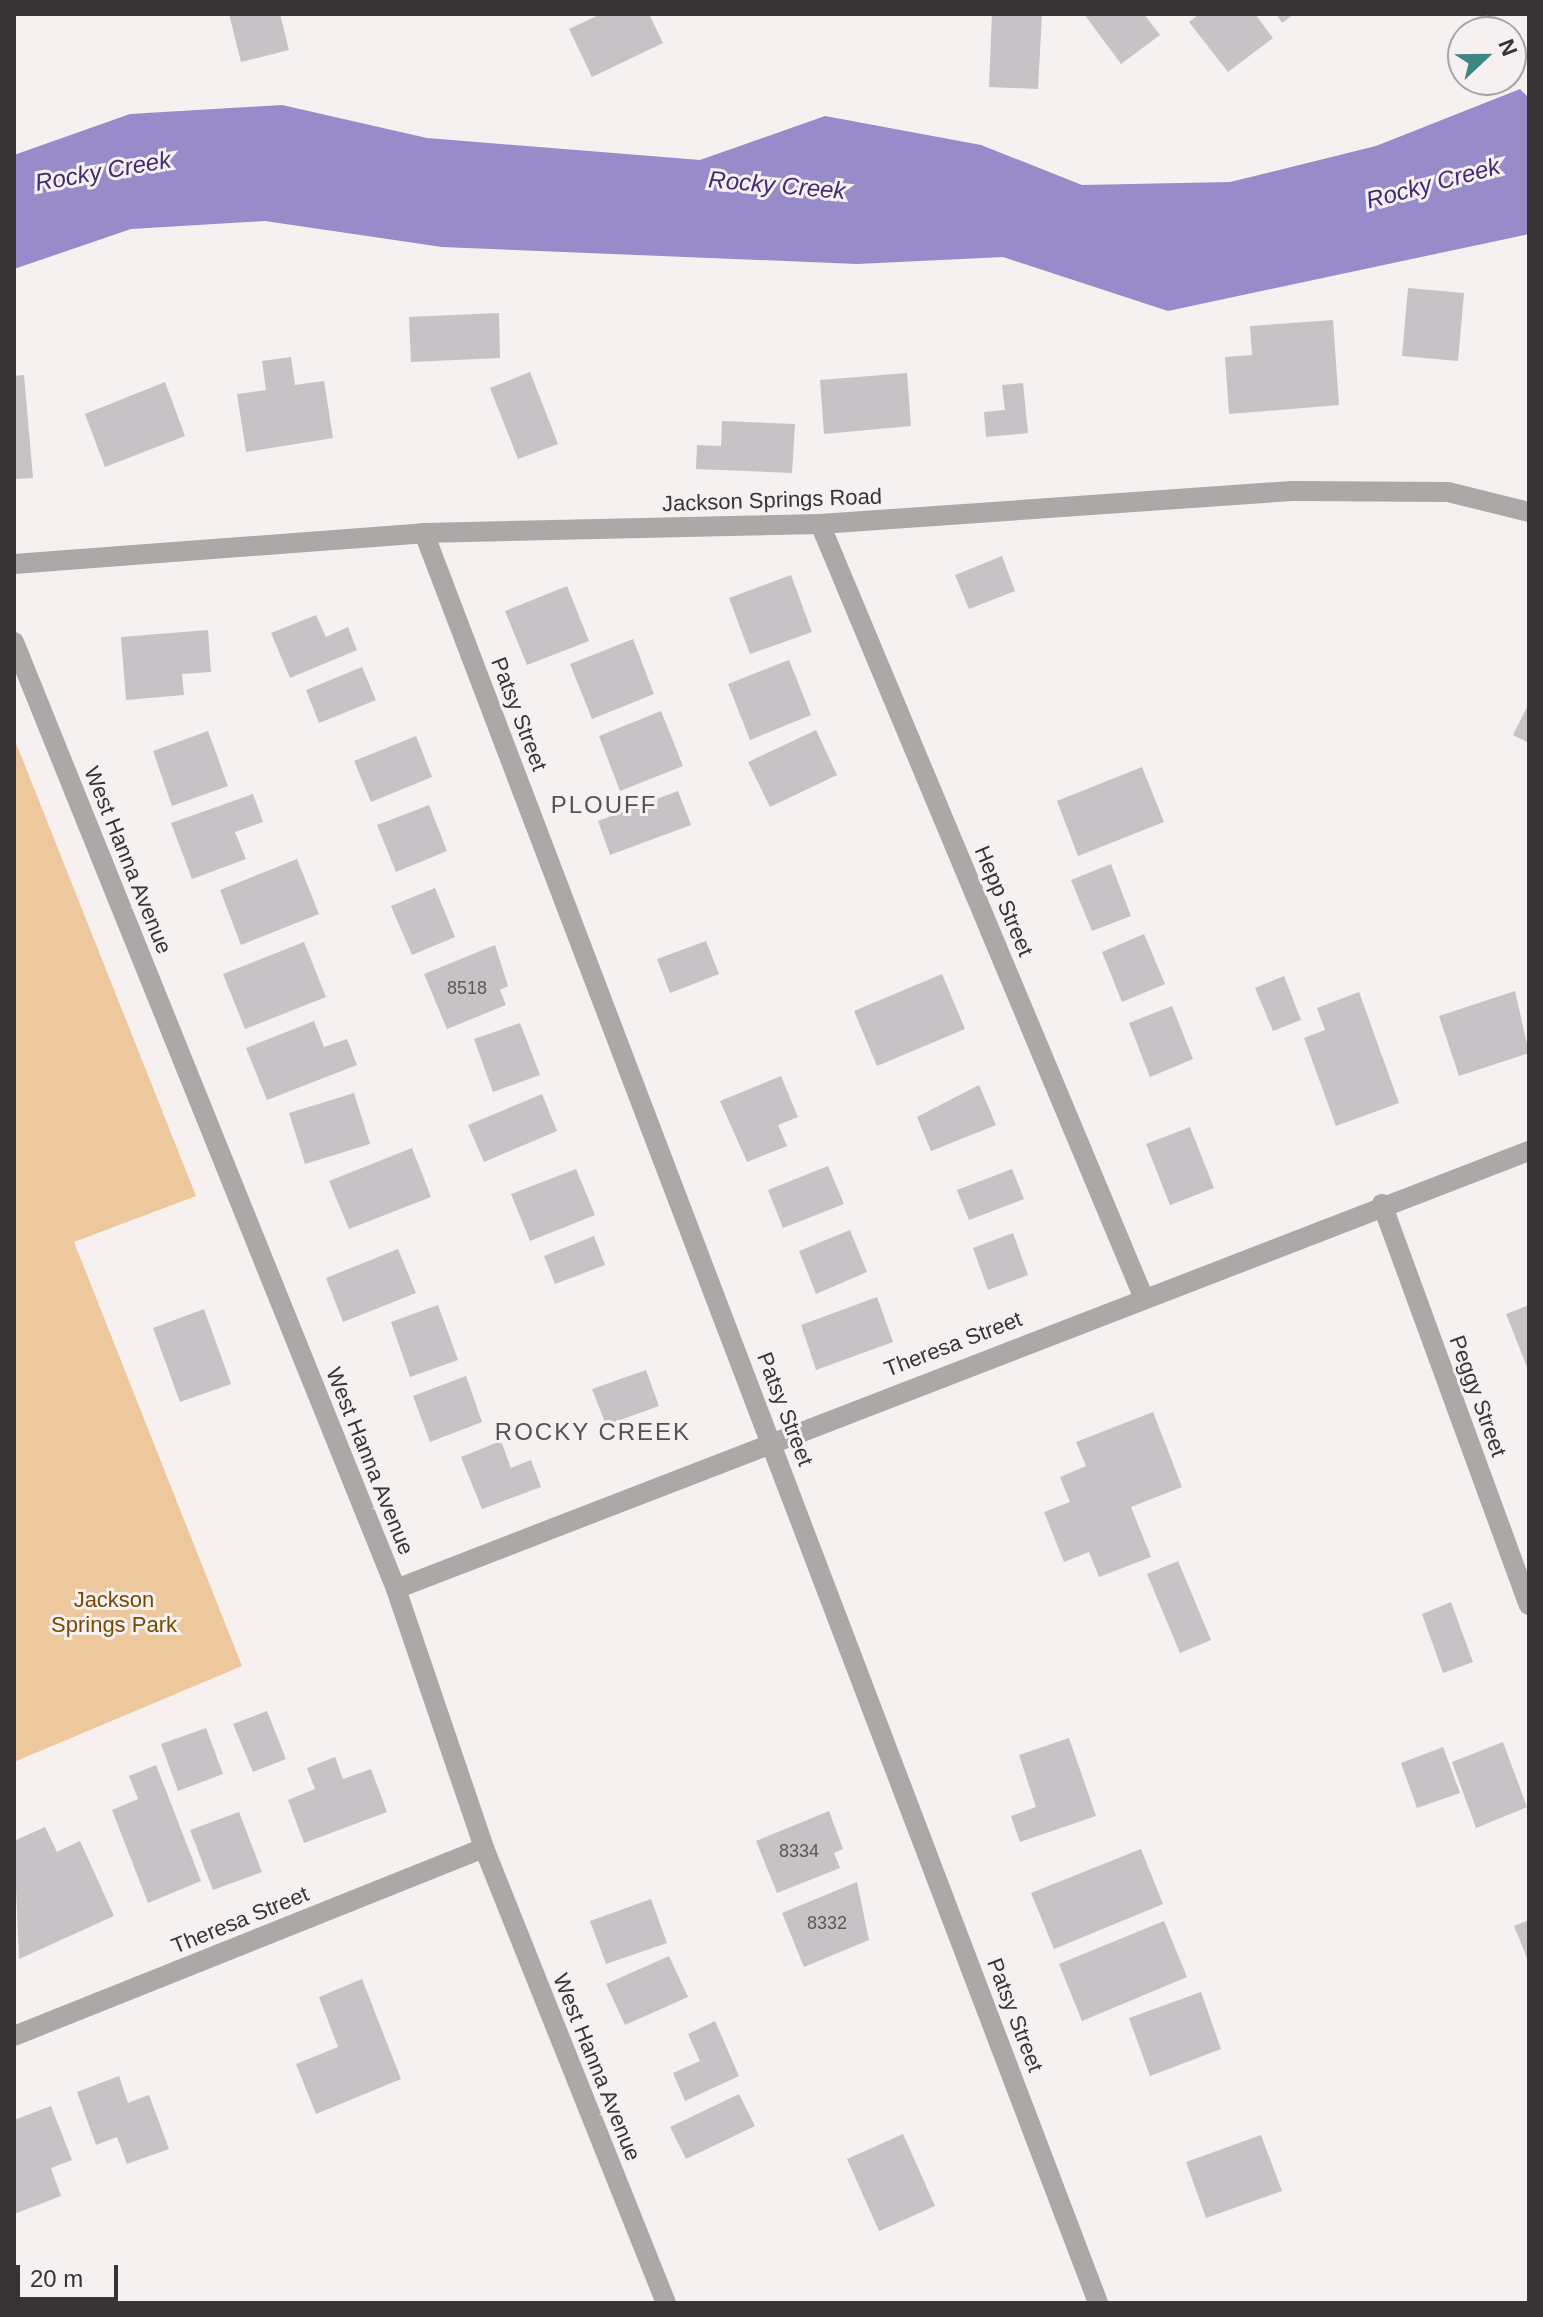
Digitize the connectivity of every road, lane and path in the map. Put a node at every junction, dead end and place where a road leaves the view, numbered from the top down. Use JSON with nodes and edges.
{"nodes":[{"id":1,"x":1529,"y":512,"type":"edge"},
{"id":2,"x":820,"y":524,"type":"junction"},
{"id":3,"x":424,"y":533,"type":"junction"},
{"id":4,"x":14,"y":564,"type":"edge"},
{"id":5,"x":14,"y":642,"type":"edge"},
{"id":6,"x":1529,"y":1151,"type":"edge"},
{"id":7,"x":1382,"y":1204,"type":"junction"},
{"id":8,"x":1143,"y":1296,"type":"junction"},
{"id":9,"x":772,"y":1441,"type":"junction"},
{"id":10,"x":396,"y":1589,"type":"junction"},
{"id":11,"x":1529,"y":1605,"type":"edge"},
{"id":12,"x":484,"y":1848,"type":"junction"},
{"id":13,"x":14,"y":2036,"type":"edge"},
{"id":14,"x":666,"y":2303,"type":"edge"},
{"id":15,"x":1098,"y":2303,"type":"edge"}],
"edges":[{"from":1,"to":2,"type":"street","name":"Jackson Springs Road"},
{"from":2,"to":3,"type":"street","name":"Jackson Springs Road"},
{"from":2,"to":8,"type":"street","name":"Hepp Street"},
{"from":3,"to":4,"type":"street","name":"Jackson Springs Road"},
{"from":3,"to":9,"type":"street","name":"Patsy Street"},
{"from":5,"to":10,"type":"street","name":"West Hanna Avenue"},
{"from":6,"to":7,"type":"street","name":"Theresa Street"},
{"from":7,"to":8,"type":"street","name":"Theresa Street"},
{"from":7,"to":11,"type":"street","name":"Peggy Street"},
{"from":8,"to":9,"type":"street","name":"Theresa Street"},
{"from":9,"to":10,"type":"street","name":"Theresa Street"},
{"from":9,"to":15,"type":"street","name":"Patsy Street"},
{"from":10,"to":12,"type":"street","name":"West Hanna Avenue"},
{"from":12,"to":13,"type":"street","name":"Theresa Street"},
{"from":12,"to":14,"type":"street","name":"West Hanna Avenue"}]}
